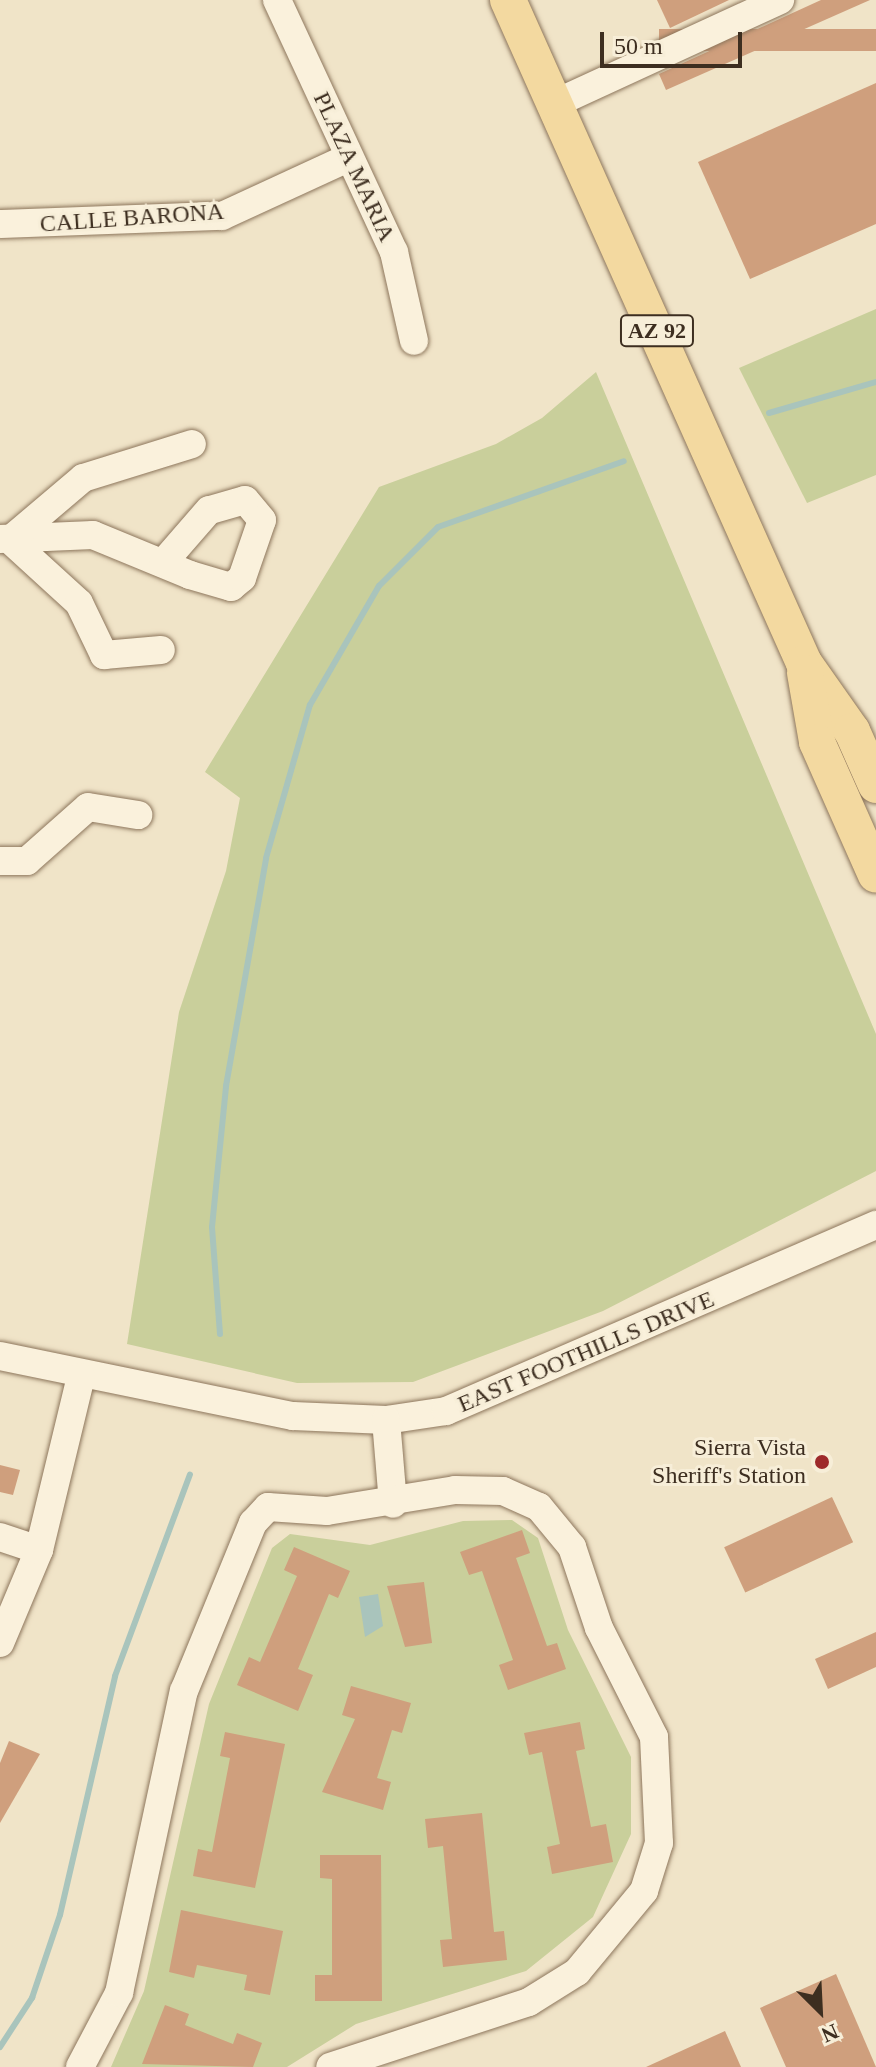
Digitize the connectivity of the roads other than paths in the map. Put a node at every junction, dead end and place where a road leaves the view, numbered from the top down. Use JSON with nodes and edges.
{"nodes":[{"id":1,"x":277,"y":0,"type":"edge"},
{"id":2,"x":508,"y":0,"type":"edge"},
{"id":3,"x":780,"y":0,"type":"edge"},
{"id":4,"x":554,"y":104,"type":"junction"},
{"id":5,"x":348,"y":158,"type":"junction"},
{"id":6,"x":0,"y":224,"type":"edge"},
{"id":7,"x":414,"y":341,"type":"dead end"},
{"id":8,"x":192,"y":444,"type":"dead end"},
{"id":9,"x":5,"y":540,"type":"edge"},
{"id":10,"x":163,"y":563,"type":"dead end"},
{"id":11,"x":161,"y":650,"type":"dead end"},
{"id":12,"x":804,"y":663,"type":"junction"},
{"id":13,"x":876,"y":785,"type":"edge"},
{"id":14,"x":138,"y":815,"type":"dead end"},
{"id":15,"x":14,"y":861,"type":"edge"},
{"id":16,"x":876,"y":875,"type":"edge"},
{"id":17,"x":876,"y":1225,"type":"edge"},
{"id":18,"x":0,"y":1356,"type":"edge"},
{"id":19,"x":81,"y":1377,"type":"junction"},
{"id":20,"x":386,"y":1420,"type":"junction"},
{"id":21,"x":393,"y":1504,"type":"junction"},
{"id":22,"x":0,"y":1537,"type":"edge"},
{"id":23,"x":39,"y":1550,"type":"junction"},
{"id":24,"x":0,"y":1643,"type":"edge"},
{"id":25,"x":80,"y":2067,"type":"edge"},
{"id":26,"x":330,"y":2067,"type":"edge"}],
"edges":[{"from":1,"to":5,"type":"street","name":"PLAZA MARIA"},
{"from":2,"to":4,"type":"main road","name":"AZ 92","number":"AZ 92"},
{"from":3,"to":4,"type":"street"},
{"from":4,"to":12,"type":"main road","name":"AZ 92","number":"AZ 92"},
{"from":5,"to":6,"type":"street","name":"CALLE BARONA"},
{"from":5,"to":7,"type":"street","name":"PLAZA MARIA"},
{"from":8,"to":9,"type":"street"},
{"from":9,"to":10,"type":"street"},
{"from":9,"to":11,"type":"street"},
{"from":12,"to":13,"type":"main road","number":"AZ 92"},
{"from":12,"to":16,"type":"main road","number":"AZ 92"},
{"from":14,"to":15,"type":"street"},
{"from":17,"to":20,"type":"street","name":"EAST FOOTHILLS DRIVE"},
{"from":18,"to":19,"type":"street","name":"EAST FOOTHILLS DRIVE"},
{"from":19,"to":20,"type":"street","name":"EAST FOOTHILLS DRIVE"},
{"from":19,"to":23,"type":"street"},
{"from":20,"to":21,"type":"street"},
{"from":21,"to":25,"type":"street"},
{"from":21,"to":26,"type":"street"},
{"from":22,"to":23,"type":"street"},
{"from":23,"to":24,"type":"street"}]}
